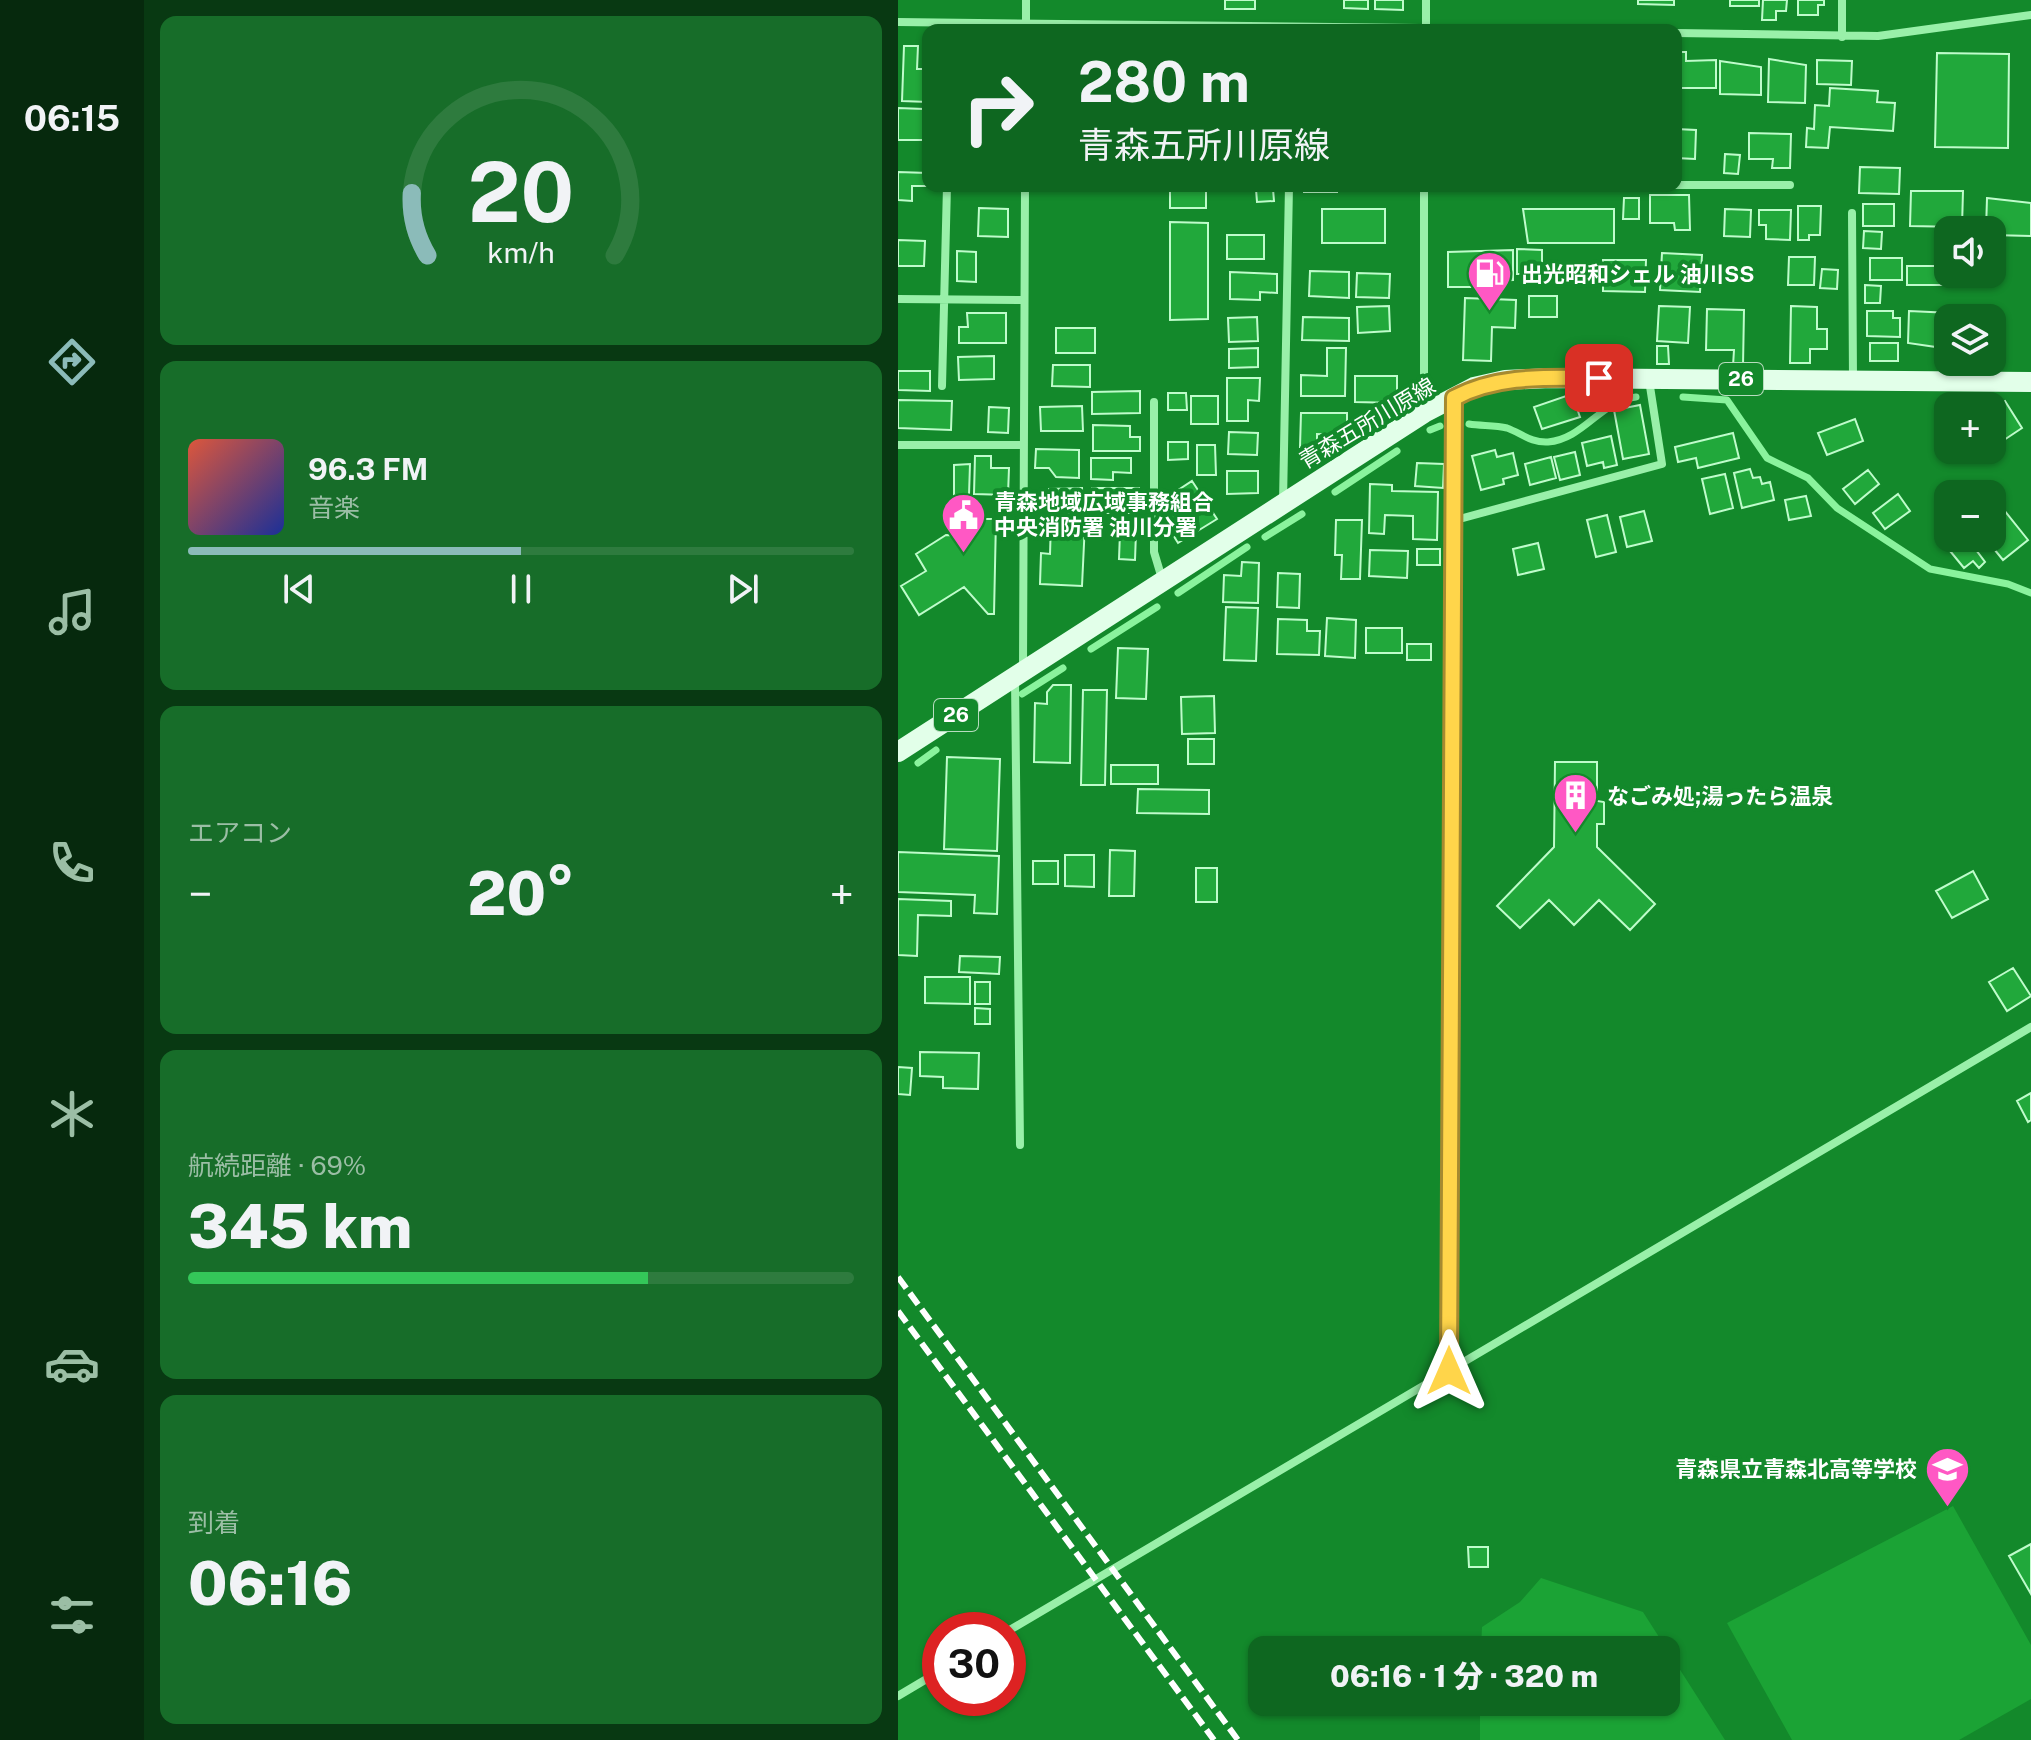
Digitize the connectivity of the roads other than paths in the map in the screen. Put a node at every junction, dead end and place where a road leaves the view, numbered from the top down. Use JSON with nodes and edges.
{"nodes":[{"id":1,"x":1026,"y":0,"type":"edge"},
{"id":2,"x":1426,"y":0,"type":"edge"},
{"id":3,"x":1842,"y":0,"type":"edge"},
{"id":4,"x":2031,"y":15,"type":"edge"},
{"id":5,"x":898,"y":22,"type":"edge"},
{"id":6,"x":922,"y":24,"type":"edge"},
{"id":7,"x":1026,"y":24,"type":"edge"},
{"id":8,"x":1426,"y":24,"type":"edge"},
{"id":9,"x":1682,"y":33,"type":"edge"},
{"id":10,"x":1842,"y":37,"type":"junction"},
{"id":11,"x":1682,"y":185,"type":"edge"},
{"id":12,"x":1790,"y":185,"type":"dead end"},
{"id":13,"x":947,"y":192,"type":"edge"},
{"id":14,"x":1025,"y":192,"type":"edge"},
{"id":15,"x":1289,"y":192,"type":"edge"},
{"id":16,"x":1424,"y":192,"type":"edge"},
{"id":17,"x":1852,"y":213,"type":"dead end"},
{"id":18,"x":898,"y":299,"type":"edge"},
{"id":19,"x":944,"y":299,"type":"junction"},
{"id":20,"x":1024,"y":300,"type":"junction"},
{"id":21,"x":1648,"y":378,"type":"junction"},
{"id":22,"x":1853,"y":381,"type":"junction"},
{"id":23,"x":2031,"y":382,"type":"edge"},
{"id":24,"x":942,"y":386,"type":"dead end"},
{"id":25,"x":1454,"y":398,"type":"junction"},
{"id":26,"x":1154,"y":402,"type":"dead end"},
{"id":27,"x":1424,"y":413,"type":"junction"},
{"id":28,"x":898,"y":445,"type":"edge"},
{"id":29,"x":1023,"y":445,"type":"junction"},
{"id":30,"x":1283,"y":503,"type":"junction"},
{"id":31,"x":1452,"y":521,"type":"junction"},
{"id":32,"x":1163,"y":583,"type":"junction"},
{"id":33,"x":1019,"y":675,"type":"junction"},
{"id":34,"x":898,"y":752,"type":"edge"},
{"id":35,"x":2031,"y":1027,"type":"edge"},
{"id":36,"x":1020,"y":1145,"type":"dead end"},
{"id":37,"x":1449,"y":1371,"type":"junction"},
{"id":38,"x":1026,"y":1620,"type":"edge"},
{"id":39,"x":922,"y":1682,"type":"edge"},
{"id":40,"x":898,"y":1696,"type":"edge"}],
"edges":[{"from":1,"to":7,"type":"street"},
{"from":2,"to":8,"type":"street"},
{"from":3,"to":10,"type":"street"},
{"from":4,"to":10,"type":"street"},
{"from":5,"to":6,"type":"street"},
{"from":9,"to":10,"type":"street"},
{"from":11,"to":12,"type":"street"},
{"from":13,"to":19,"type":"street"},
{"from":14,"to":20,"type":"street"},
{"from":15,"to":30,"type":"street"},
{"from":16,"to":27,"type":"street"},
{"from":17,"to":22,"type":"street"},
{"from":18,"to":19,"type":"street"},
{"from":19,"to":20,"type":"street"},
{"from":19,"to":24,"type":"street"},
{"from":20,"to":29,"type":"street"},
{"from":21,"to":22,"type":"main road","name":"青森五所川原線","number":"26"},
{"from":21,"to":25,"type":"main road","name":"青森五所川原線","number":"26"},
{"from":21,"to":31,"type":"street"},
{"from":22,"to":23,"type":"main road","name":"青森五所川原線","number":"26"},
{"from":25,"to":27,"type":"main road","name":"青森五所川原線","number":"26"},
{"from":25,"to":31,"type":"street"},
{"from":26,"to":32,"type":"street"},
{"from":27,"to":30,"type":"main road","name":"青森五所川原線","number":"26"},
{"from":28,"to":29,"type":"street"},
{"from":29,"to":33,"type":"street"},
{"from":30,"to":32,"type":"main road","name":"青森五所川原線","number":"26"},
{"from":31,"to":37,"type":"street"},
{"from":32,"to":33,"type":"main road","name":"青森五所川原線","number":"26"},
{"from":33,"to":34,"type":"main road","name":"青森五所川原線","number":"26"},
{"from":33,"to":36,"type":"street"},
{"from":35,"to":37,"type":"street"},
{"from":37,"to":38,"type":"street"},
{"from":39,"to":40,"type":"street"}]}
